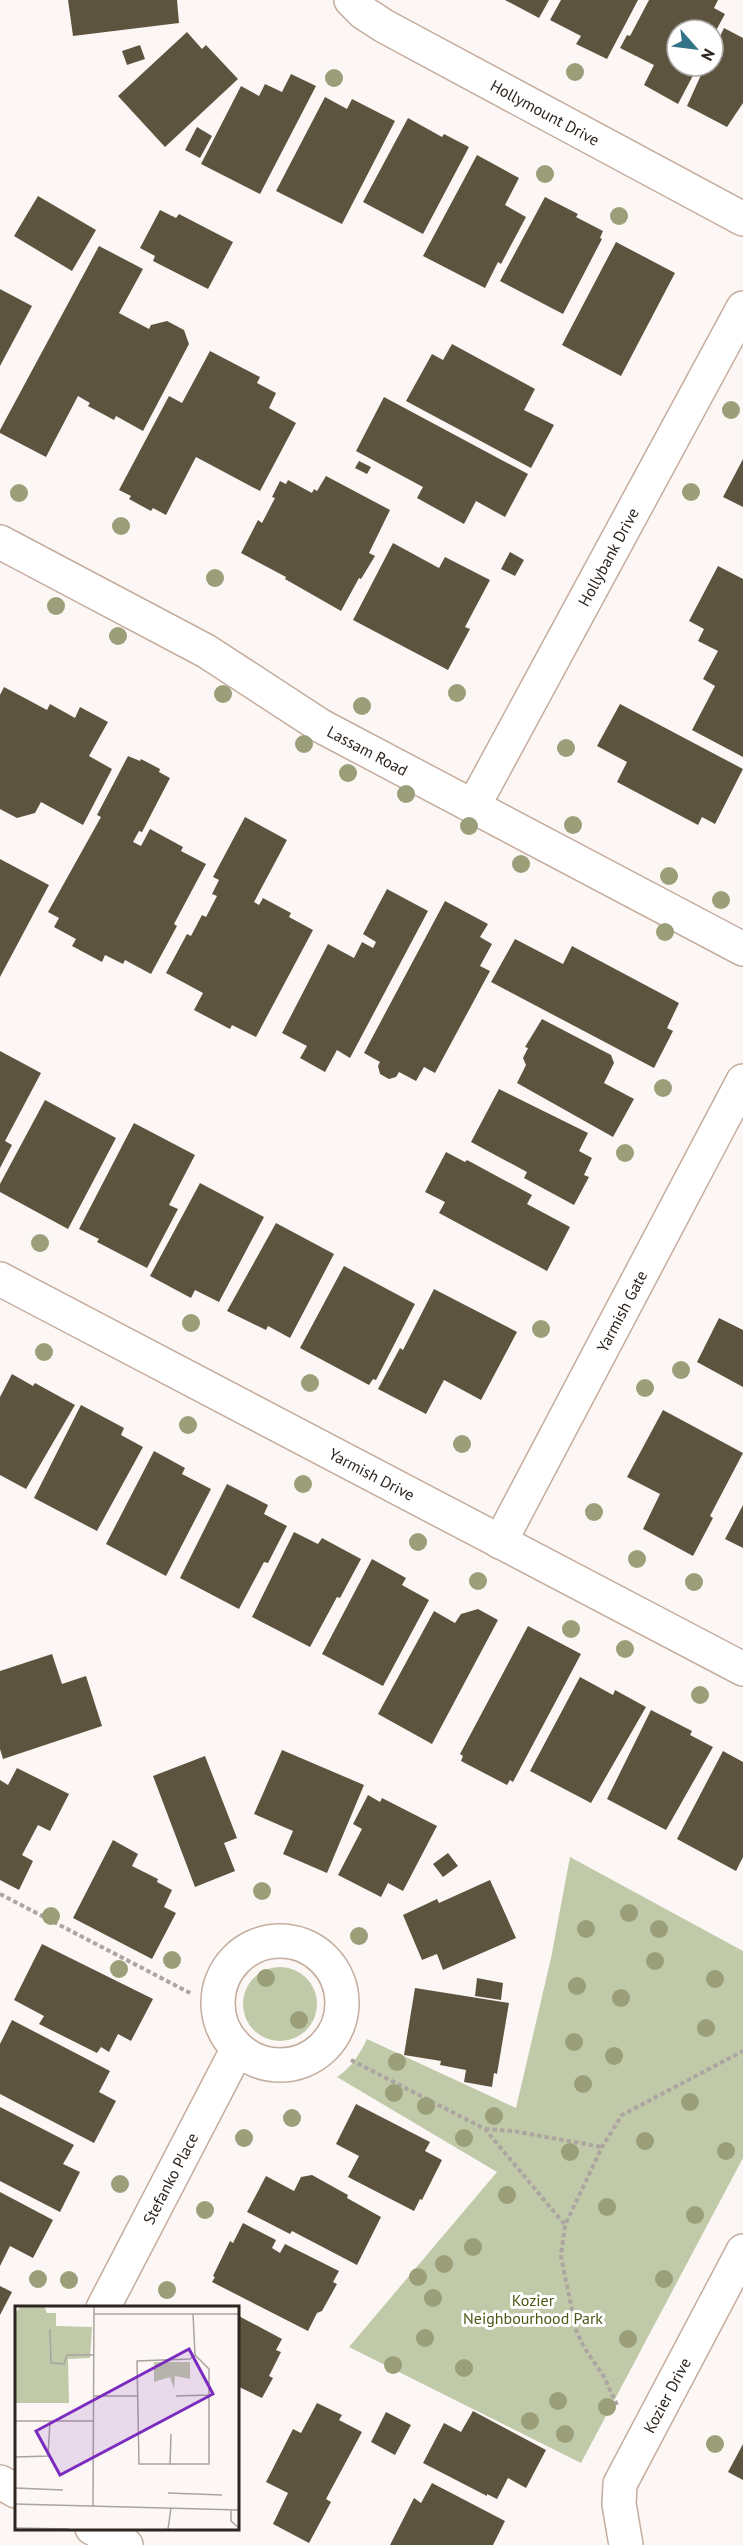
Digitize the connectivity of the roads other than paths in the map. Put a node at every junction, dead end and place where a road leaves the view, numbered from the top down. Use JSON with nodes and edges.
{"nodes":[{"id":1,"x":351,"y":0,"type":"edge"},
{"id":2,"x":743,"y":219,"type":"edge"},
{"id":3,"x":743,"y":308,"type":"edge"},
{"id":4,"x":0,"y":542,"type":"edge"},
{"id":5,"x":474,"y":805,"type":"junction"},
{"id":6,"x":743,"y":949,"type":"edge"},
{"id":7,"x":743,"y":1081,"type":"edge"},
{"id":8,"x":0,"y":1279,"type":"edge"},
{"id":9,"x":500,"y":1542,"type":"junction"},
{"id":10,"x":743,"y":1669,"type":"edge"},
{"id":11,"x":237,"y":2050,"type":"dead end"},
{"id":12,"x":743,"y":2251,"type":"edge"},
{"id":13,"x":104,"y":2306,"type":"edge"},
{"id":14,"x":95,"y":2530,"type":"edge"},
{"id":15,"x":126,"y":2545,"type":"edge"},
{"id":16,"x":626,"y":2545,"type":"edge"}],
"edges":[{"from":1,"to":2,"type":"street","name":"Hollymount Drive"},
{"from":3,"to":5,"type":"street","name":"Hollybank Drive"},
{"from":4,"to":5,"type":"street","name":"Lassam Road"},
{"from":5,"to":6,"type":"street","name":"Lassam Road"},
{"from":7,"to":9,"type":"street","name":"Yarmish Gate"},
{"from":8,"to":9,"type":"street","name":"Yarmish Drive"},
{"from":9,"to":10,"type":"street","name":"Yarmish Drive"},
{"from":11,"to":13,"type":"street","name":"Stefanko Place"},
{"from":12,"to":16,"type":"street","name":"Kozier Drive"},
{"from":14,"to":15,"type":"street"}]}
